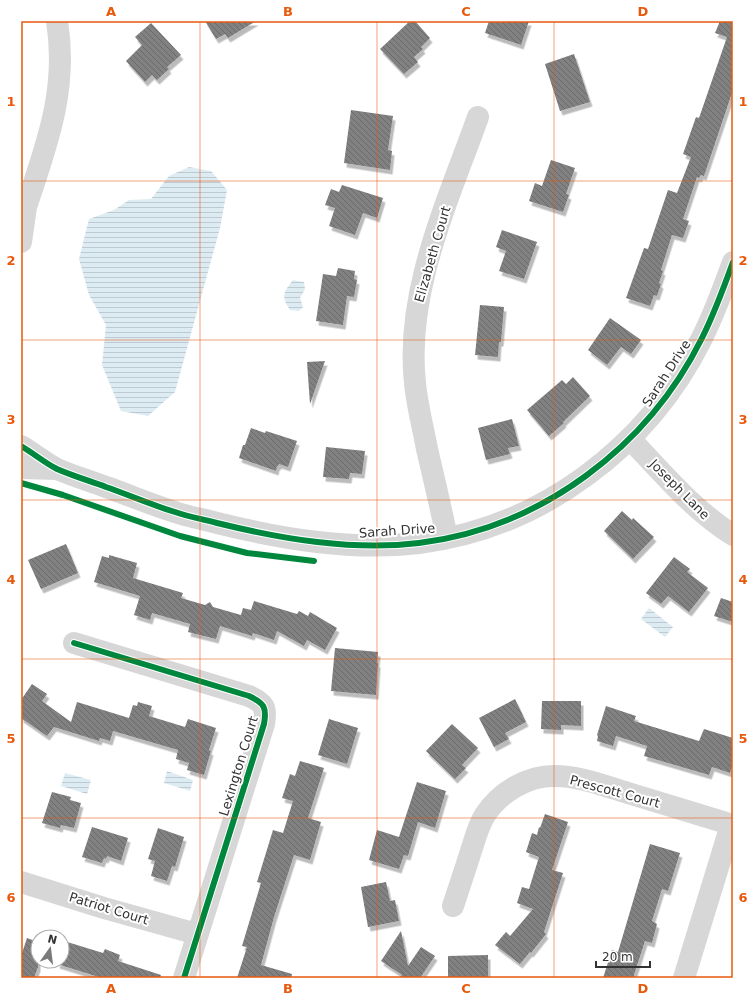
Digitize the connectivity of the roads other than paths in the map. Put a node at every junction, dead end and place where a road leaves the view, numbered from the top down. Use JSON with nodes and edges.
{"nodes":[{"id":1,"x":57,"y":21,"type":"edge"},
{"id":2,"x":478,"y":117,"type":"dead end"},
{"id":3,"x":24,"y":212,"type":"edge"},
{"id":4,"x":21,"y":242,"type":"edge"},
{"id":5,"x":733,"y":262,"type":"edge"},
{"id":6,"x":630,"y":439,"type":"junction"},
{"id":7,"x":21,"y":446,"type":"edge"},
{"id":8,"x":21,"y":468,"type":"edge"},
{"id":9,"x":56,"y":469,"type":"junction"},
{"id":10,"x":733,"y":535,"type":"edge"},
{"id":11,"x":447,"y":538,"type":"junction"},
{"id":12,"x":74,"y":643,"type":"dead end"},
{"id":13,"x":732,"y":825,"type":"edge"},
{"id":14,"x":21,"y":882,"type":"edge"},
{"id":15,"x":453,"y":906,"type":"dead end"},
{"id":16,"x":197,"y":934,"type":"junction"},
{"id":17,"x":184,"y":978,"type":"edge"},
{"id":18,"x":684,"y":978,"type":"edge"}],
"edges":[{"from":1,"to":3,"type":"street"},
{"from":2,"to":11,"type":"street","name":"Elizabeth Court"},
{"from":3,"to":4,"type":"street"},
{"from":5,"to":6,"type":"street","name":"Sarah Drive"},
{"from":6,"to":10,"type":"street","name":"Joseph Lane"},
{"from":6,"to":11,"type":"street","name":"Sarah Drive"},
{"from":7,"to":9,"type":"street","name":"Sarah Drive"},
{"from":8,"to":9,"type":"street","name":"Sarah Drive"},
{"from":9,"to":11,"type":"street","name":"Sarah Drive"},
{"from":12,"to":16,"type":"street","name":"Lexington Court"},
{"from":13,"to":15,"type":"street","name":"Prescott Court"},
{"from":13,"to":18,"type":"street"},
{"from":14,"to":16,"type":"street","name":"Patriot Court"},
{"from":16,"to":17,"type":"street","name":"Lexington Court"}]}
